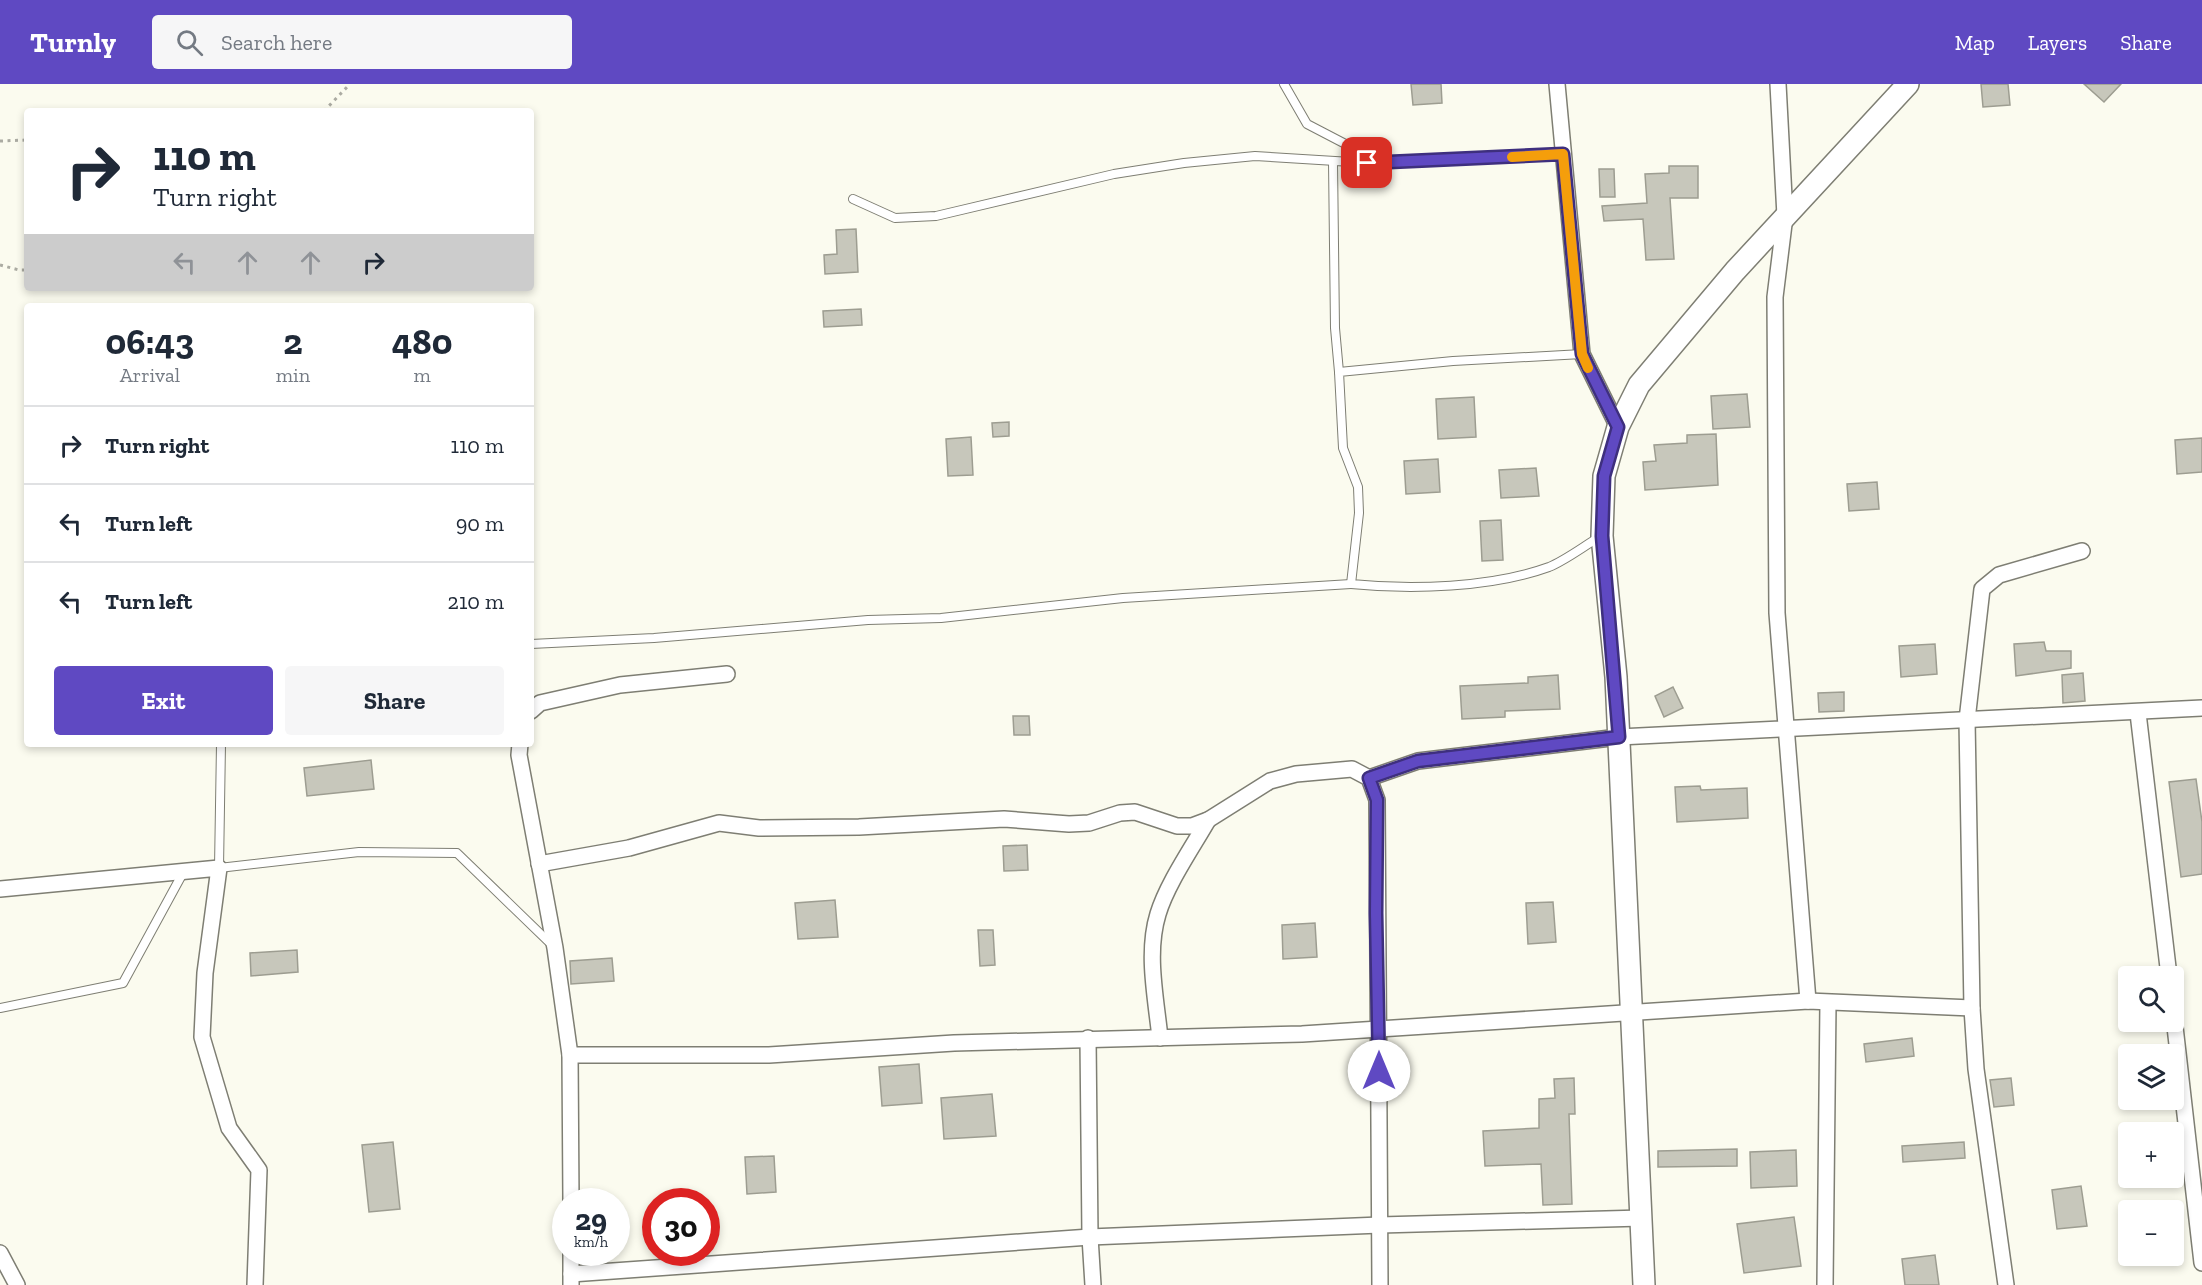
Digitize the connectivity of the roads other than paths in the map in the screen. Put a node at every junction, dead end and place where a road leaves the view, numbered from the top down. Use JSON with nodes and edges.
{"nodes":[{"id":1,"x":1284,"y":84,"type":"edge"},
{"id":2,"x":1557,"y":84,"type":"edge"},
{"id":3,"x":1778,"y":84,"type":"edge"},
{"id":4,"x":1908,"y":84,"type":"edge"},
{"id":5,"x":1563,"y":154,"type":"junction"},
{"id":6,"x":1333,"y":161,"type":"junction"},
{"id":7,"x":1384,"y":164,"type":"junction"},
{"id":8,"x":853,"y":199,"type":"dead end"},
{"id":9,"x":1785,"y":216,"type":"junction"},
{"id":10,"x":1582,"y":354,"type":"junction"},
{"id":11,"x":1339,"y":372,"type":"junction"},
{"id":12,"x":1618,"y":427,"type":"junction"},
{"id":13,"x":1602,"y":536,"type":"junction"},
{"id":14,"x":2082,"y":551,"type":"dead end"},
{"id":15,"x":1351,"y":584,"type":"junction"},
{"id":16,"x":534,"y":644,"type":"edge"},
{"id":17,"x":728,"y":674,"type":"dead end"},
{"id":18,"x":534,"y":708,"type":"edge"},
{"id":19,"x":2202,"y":708,"type":"edge"},
{"id":20,"x":2138,"y":713,"type":"junction"},
{"id":21,"x":1967,"y":720,"type":"junction"},
{"id":22,"x":1787,"y":727,"type":"junction"},
{"id":23,"x":1619,"y":737,"type":"junction"},
{"id":24,"x":221,"y":747,"type":"edge"},
{"id":25,"x":520,"y":747,"type":"edge"},
{"id":26,"x":1369,"y":778,"type":"junction"},
{"id":27,"x":1208,"y":820,"type":"junction"},
{"id":28,"x":539,"y":864,"type":"junction"},
{"id":29,"x":219,"y":868,"type":"junction"},
{"id":30,"x":185,"y":870,"type":"junction"},
{"id":31,"x":0,"y":889,"type":"edge"},
{"id":32,"x":555,"y":948,"type":"junction"},
{"id":33,"x":2168,"y":966,"type":"edge"},
{"id":34,"x":1808,"y":1001,"type":"junction"},
{"id":35,"x":1828,"y":1003,"type":"junction"},
{"id":36,"x":0,"y":1008,"type":"edge"},
{"id":37,"x":1972,"y":1008,"type":"junction"},
{"id":38,"x":1631,"y":1013,"type":"junction"},
{"id":39,"x":1379,"y":1028,"type":"junction"},
{"id":40,"x":2176,"y":1032,"type":"edge"},
{"id":41,"x":1088,"y":1038,"type":"junction"},
{"id":42,"x":1160,"y":1038,"type":"junction"},
{"id":43,"x":570,"y":1055,"type":"junction"},
{"id":44,"x":571,"y":1188,"type":"edge"},
{"id":45,"x":1642,"y":1218,"type":"junction"},
{"id":46,"x":1380,"y":1225,"type":"junction"},
{"id":47,"x":1090,"y":1237,"type":"junction"},
{"id":48,"x":0,"y":1253,"type":"edge"},
{"id":49,"x":2202,"y":1263,"type":"edge"},
{"id":50,"x":571,"y":1279,"type":"edge"},
{"id":51,"x":17,"y":1285,"type":"edge"},
{"id":52,"x":255,"y":1285,"type":"edge"},
{"id":53,"x":1093,"y":1285,"type":"edge"},
{"id":54,"x":1380,"y":1285,"type":"edge"},
{"id":55,"x":1644,"y":1285,"type":"edge"},
{"id":56,"x":1825,"y":1285,"type":"edge"},
{"id":57,"x":2006,"y":1285,"type":"edge"}],
"edges":[{"from":1,"to":7,"type":"lane"},
{"from":2,"to":5,"type":"street"},
{"from":3,"to":9,"type":"street"},
{"from":4,"to":9,"type":"street"},
{"from":5,"to":7,"type":"lane"},
{"from":5,"to":10,"type":"street"},
{"from":6,"to":7,"type":"lane"},
{"from":6,"to":8,"type":"lane"},
{"from":6,"to":11,"type":"lane"},
{"from":9,"to":12,"type":"street"},
{"from":9,"to":22,"type":"street"},
{"from":10,"to":11,"type":"lane"},
{"from":10,"to":12,"type":"street"},
{"from":11,"to":15,"type":"lane"},
{"from":12,"to":13,"type":"street"},
{"from":13,"to":15,"type":"lane"},
{"from":13,"to":23,"type":"street"},
{"from":14,"to":21,"type":"street"},
{"from":15,"to":16,"type":"lane"},
{"from":17,"to":18,"type":"street"},
{"from":19,"to":20,"type":"street"},
{"from":20,"to":21,"type":"street"},
{"from":20,"to":33,"type":"street"},
{"from":21,"to":22,"type":"street"},
{"from":21,"to":37,"type":"street"},
{"from":22,"to":23,"type":"street"},
{"from":22,"to":34,"type":"street"},
{"from":23,"to":26,"type":"street"},
{"from":23,"to":38,"type":"street"},
{"from":24,"to":29,"type":"lane"},
{"from":25,"to":28,"type":"street"},
{"from":26,"to":27,"type":"street"},
{"from":26,"to":39,"type":"street"},
{"from":27,"to":28,"type":"street"},
{"from":27,"to":42,"type":"street"},
{"from":28,"to":32,"type":"street"},
{"from":29,"to":30,"type":"street"},
{"from":29,"to":32,"type":"lane"},
{"from":29,"to":52,"type":"street"},
{"from":30,"to":31,"type":"street"},
{"from":30,"to":36,"type":"lane"},
{"from":32,"to":43,"type":"street"},
{"from":34,"to":35,"type":"street"},
{"from":34,"to":38,"type":"street"},
{"from":35,"to":37,"type":"street"},
{"from":35,"to":56,"type":"street"},
{"from":37,"to":57,"type":"street"},
{"from":38,"to":39,"type":"street"},
{"from":38,"to":45,"type":"street"},
{"from":39,"to":42,"type":"street"},
{"from":39,"to":46,"type":"street"},
{"from":40,"to":49,"type":"street"},
{"from":41,"to":42,"type":"street"},
{"from":41,"to":43,"type":"street"},
{"from":41,"to":47,"type":"street"},
{"from":43,"to":44,"type":"street"},
{"from":45,"to":46,"type":"street"},
{"from":45,"to":55,"type":"street"},
{"from":46,"to":47,"type":"street"},
{"from":46,"to":54,"type":"street"},
{"from":47,"to":50,"type":"street"},
{"from":47,"to":53,"type":"street"},
{"from":48,"to":51,"type":"street"}]}
